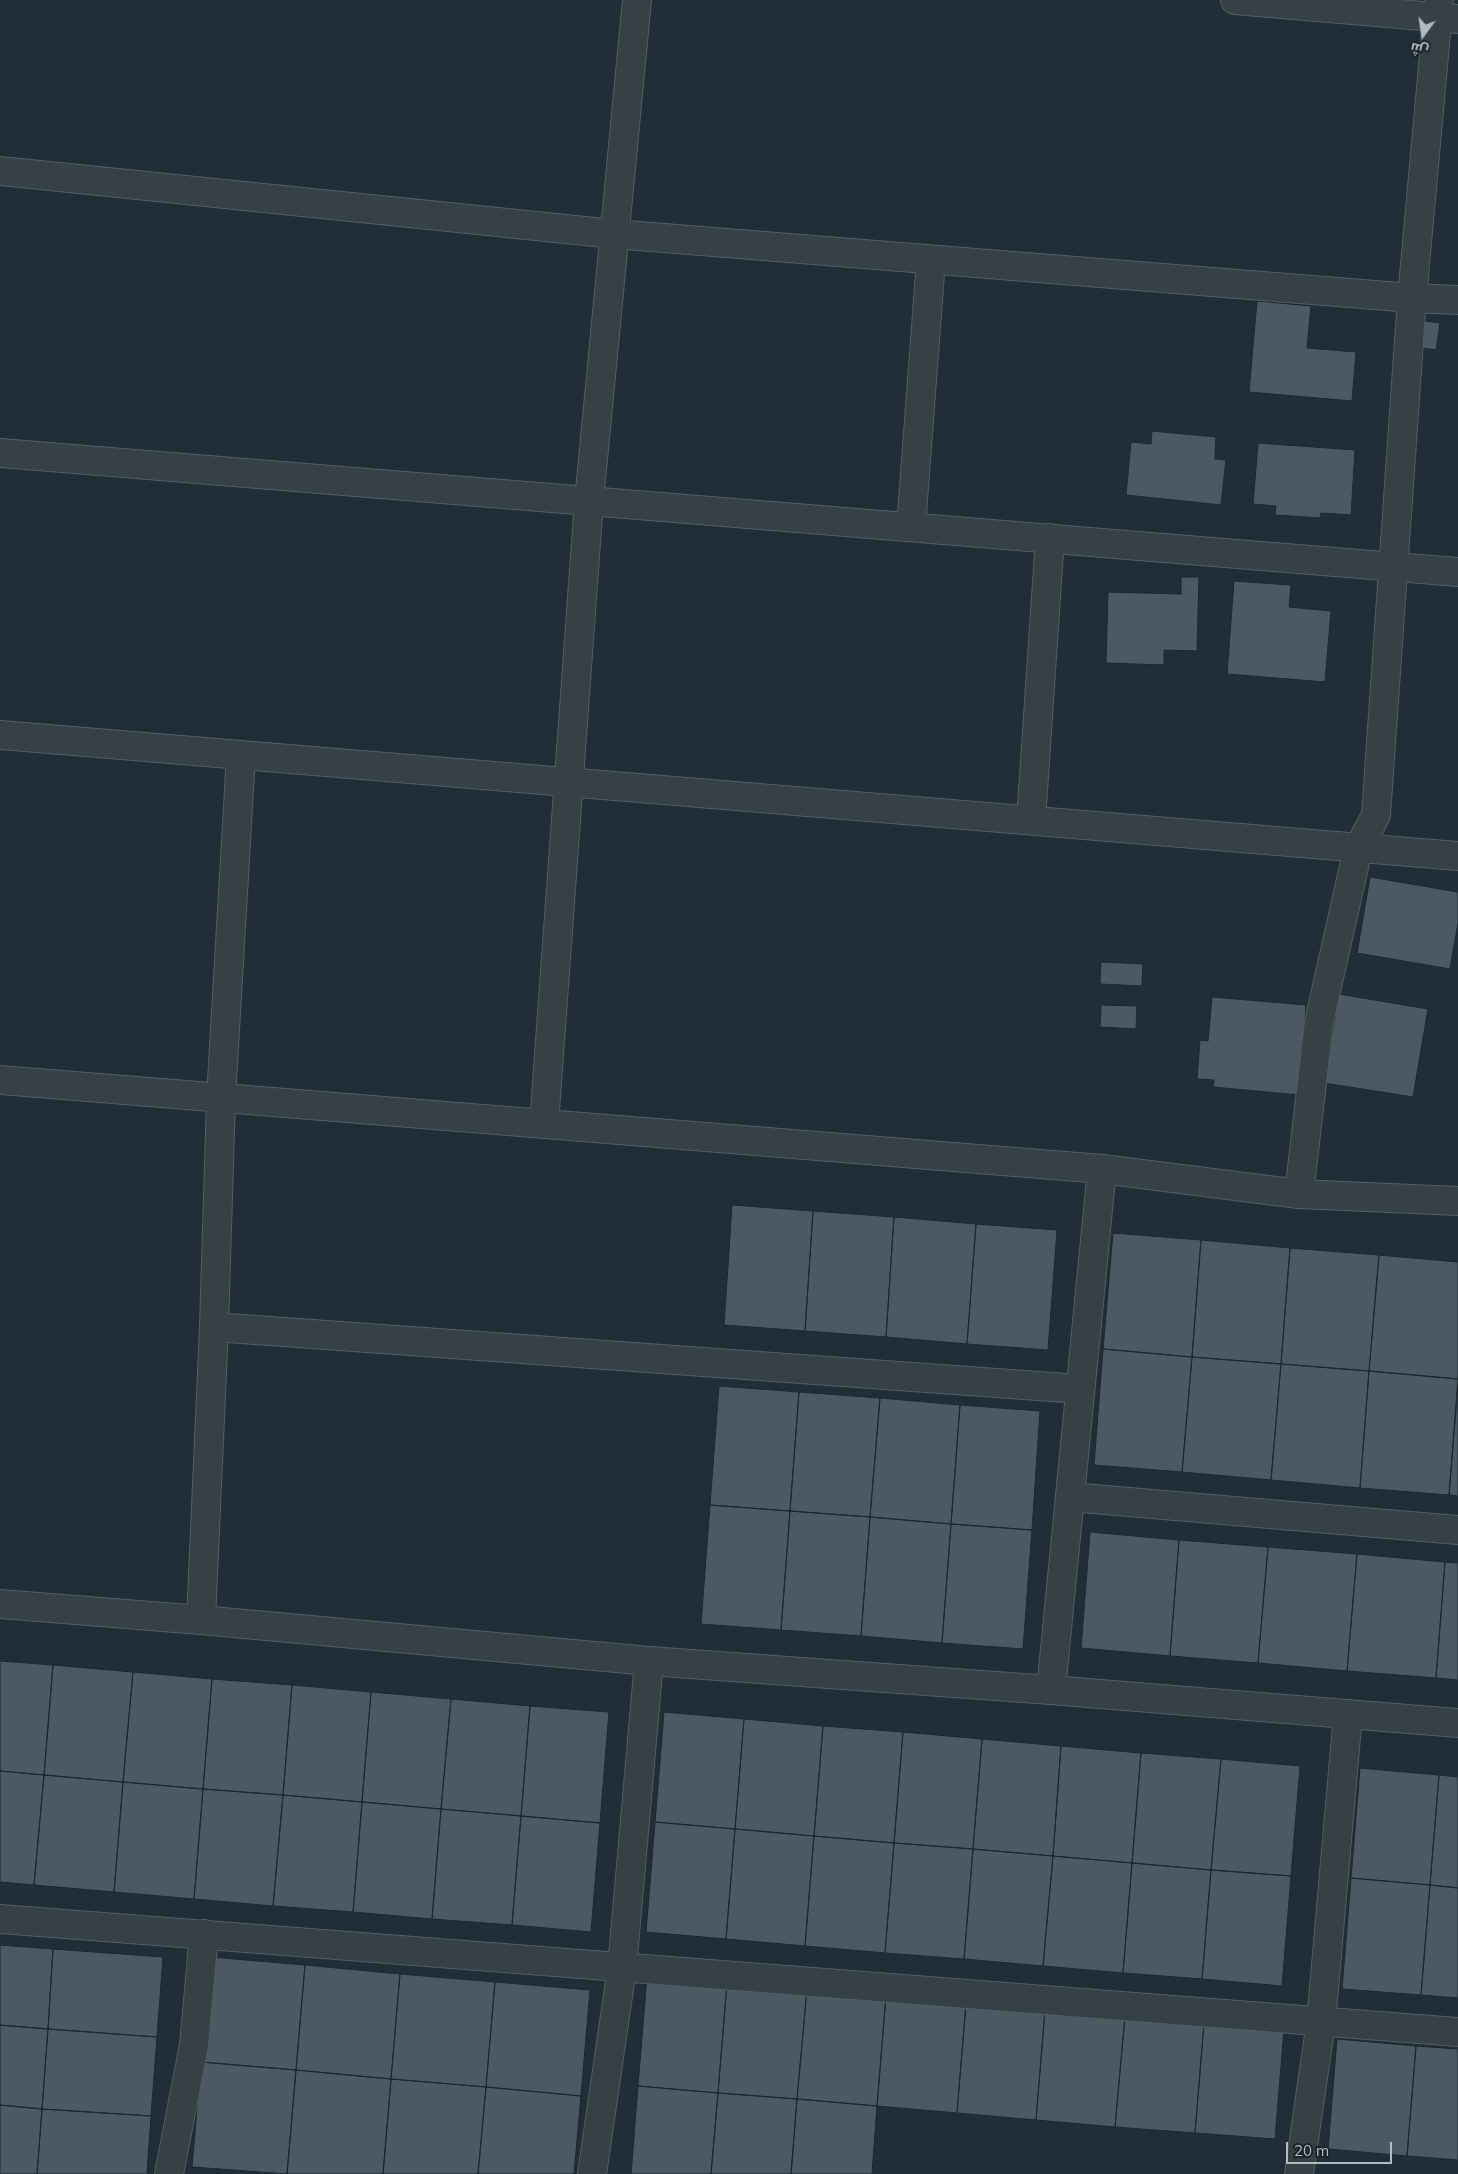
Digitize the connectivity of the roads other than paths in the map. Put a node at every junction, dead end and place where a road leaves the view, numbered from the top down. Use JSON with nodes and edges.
{"nodes":[{"id":1,"x":637,"y":0,"type":"edge"},
{"id":2,"x":1235,"y":0,"type":"edge"},
{"id":3,"x":1445,"y":12,"type":"edge"},
{"id":4,"x":0,"y":171,"type":"edge"},
{"id":5,"x":614,"y":234,"type":"junction"},
{"id":6,"x":931,"y":260,"type":"junction"},
{"id":7,"x":1412,"y":298,"type":"junction"},
{"id":8,"x":1458,"y":300,"type":"edge"},
{"id":9,"x":0,"y":453,"type":"edge"},
{"id":10,"x":589,"y":501,"type":"junction"},
{"id":11,"x":911,"y":527,"type":"junction"},
{"id":12,"x":1050,"y":538,"type":"junction"},
{"id":13,"x":1392,"y":566,"type":"junction"},
{"id":14,"x":1458,"y":572,"type":"edge"},
{"id":15,"x":0,"y":735,"type":"edge"},
{"id":16,"x":241,"y":756,"type":"junction"},
{"id":17,"x":568,"y":783,"type":"junction"},
{"id":18,"x":1031,"y":820,"type":"junction"},
{"id":19,"x":1358,"y":848,"type":"junction"},
{"id":20,"x":1458,"y":856,"type":"edge"},
{"id":21,"x":0,"y":1080,"type":"edge"},
{"id":22,"x":221,"y":1098,"type":"junction"},
{"id":23,"x":544,"y":1124,"type":"junction"},
{"id":24,"x":1102,"y":1169,"type":"junction"},
{"id":25,"x":1299,"y":1194,"type":"junction"},
{"id":26,"x":1458,"y":1201,"type":"edge"},
{"id":27,"x":214,"y":1327,"type":"junction"},
{"id":28,"x":1080,"y":1389,"type":"junction"},
{"id":29,"x":1070,"y":1497,"type":"junction"},
{"id":30,"x":1458,"y":1530,"type":"edge"},
{"id":31,"x":0,"y":1604,"type":"edge"},
{"id":32,"x":201,"y":1620,"type":"junction"},
{"id":33,"x":649,"y":1661,"type":"junction"},
{"id":34,"x":1051,"y":1690,"type":"junction"},
{"id":35,"x":1348,"y":1714,"type":"junction"},
{"id":36,"x":1458,"y":1723,"type":"edge"},
{"id":37,"x":0,"y":1918,"type":"edge"},
{"id":38,"x":204,"y":1934,"type":"junction"},
{"id":39,"x":622,"y":1968,"type":"junction"},
{"id":40,"x":1321,"y":2022,"type":"junction"},
{"id":41,"x":1458,"y":2032,"type":"edge"},
{"id":42,"x":169,"y":2174,"type":"edge"},
{"id":43,"x":592,"y":2174,"type":"edge"},
{"id":44,"x":1299,"y":2174,"type":"edge"}],
"edges":[{"from":1,"to":5,"type":"street"},
{"from":2,"to":3,"type":"street"},
{"from":3,"to":7,"type":"street"},
{"from":4,"to":5,"type":"street"},
{"from":5,"to":6,"type":"street"},
{"from":5,"to":10,"type":"street"},
{"from":6,"to":7,"type":"street"},
{"from":6,"to":11,"type":"street"},
{"from":7,"to":8,"type":"street"},
{"from":7,"to":13,"type":"street"},
{"from":9,"to":10,"type":"street"},
{"from":10,"to":11,"type":"street"},
{"from":10,"to":17,"type":"street"},
{"from":11,"to":12,"type":"street"},
{"from":12,"to":13,"type":"street"},
{"from":12,"to":18,"type":"street"},
{"from":13,"to":14,"type":"street"},
{"from":13,"to":19,"type":"street"},
{"from":15,"to":16,"type":"street"},
{"from":16,"to":17,"type":"street"},
{"from":16,"to":22,"type":"street"},
{"from":17,"to":18,"type":"street"},
{"from":17,"to":23,"type":"street"},
{"from":18,"to":19,"type":"street"},
{"from":19,"to":20,"type":"street"},
{"from":19,"to":25,"type":"street"},
{"from":21,"to":22,"type":"street"},
{"from":22,"to":23,"type":"street"},
{"from":22,"to":27,"type":"street"},
{"from":23,"to":24,"type":"street"},
{"from":24,"to":25,"type":"street"},
{"from":24,"to":28,"type":"street"},
{"from":25,"to":26,"type":"street"},
{"from":27,"to":28,"type":"street"},
{"from":27,"to":32,"type":"street"},
{"from":28,"to":29,"type":"street"},
{"from":29,"to":30,"type":"street"},
{"from":29,"to":34,"type":"street"},
{"from":31,"to":32,"type":"street"},
{"from":32,"to":33,"type":"street"},
{"from":33,"to":34,"type":"street"},
{"from":33,"to":39,"type":"street"},
{"from":34,"to":35,"type":"street"},
{"from":35,"to":36,"type":"street"},
{"from":35,"to":40,"type":"street"},
{"from":37,"to":38,"type":"street"},
{"from":38,"to":39,"type":"street"},
{"from":38,"to":42,"type":"street"},
{"from":39,"to":40,"type":"street"},
{"from":39,"to":43,"type":"street"},
{"from":40,"to":41,"type":"street"},
{"from":40,"to":44,"type":"street"}]}
